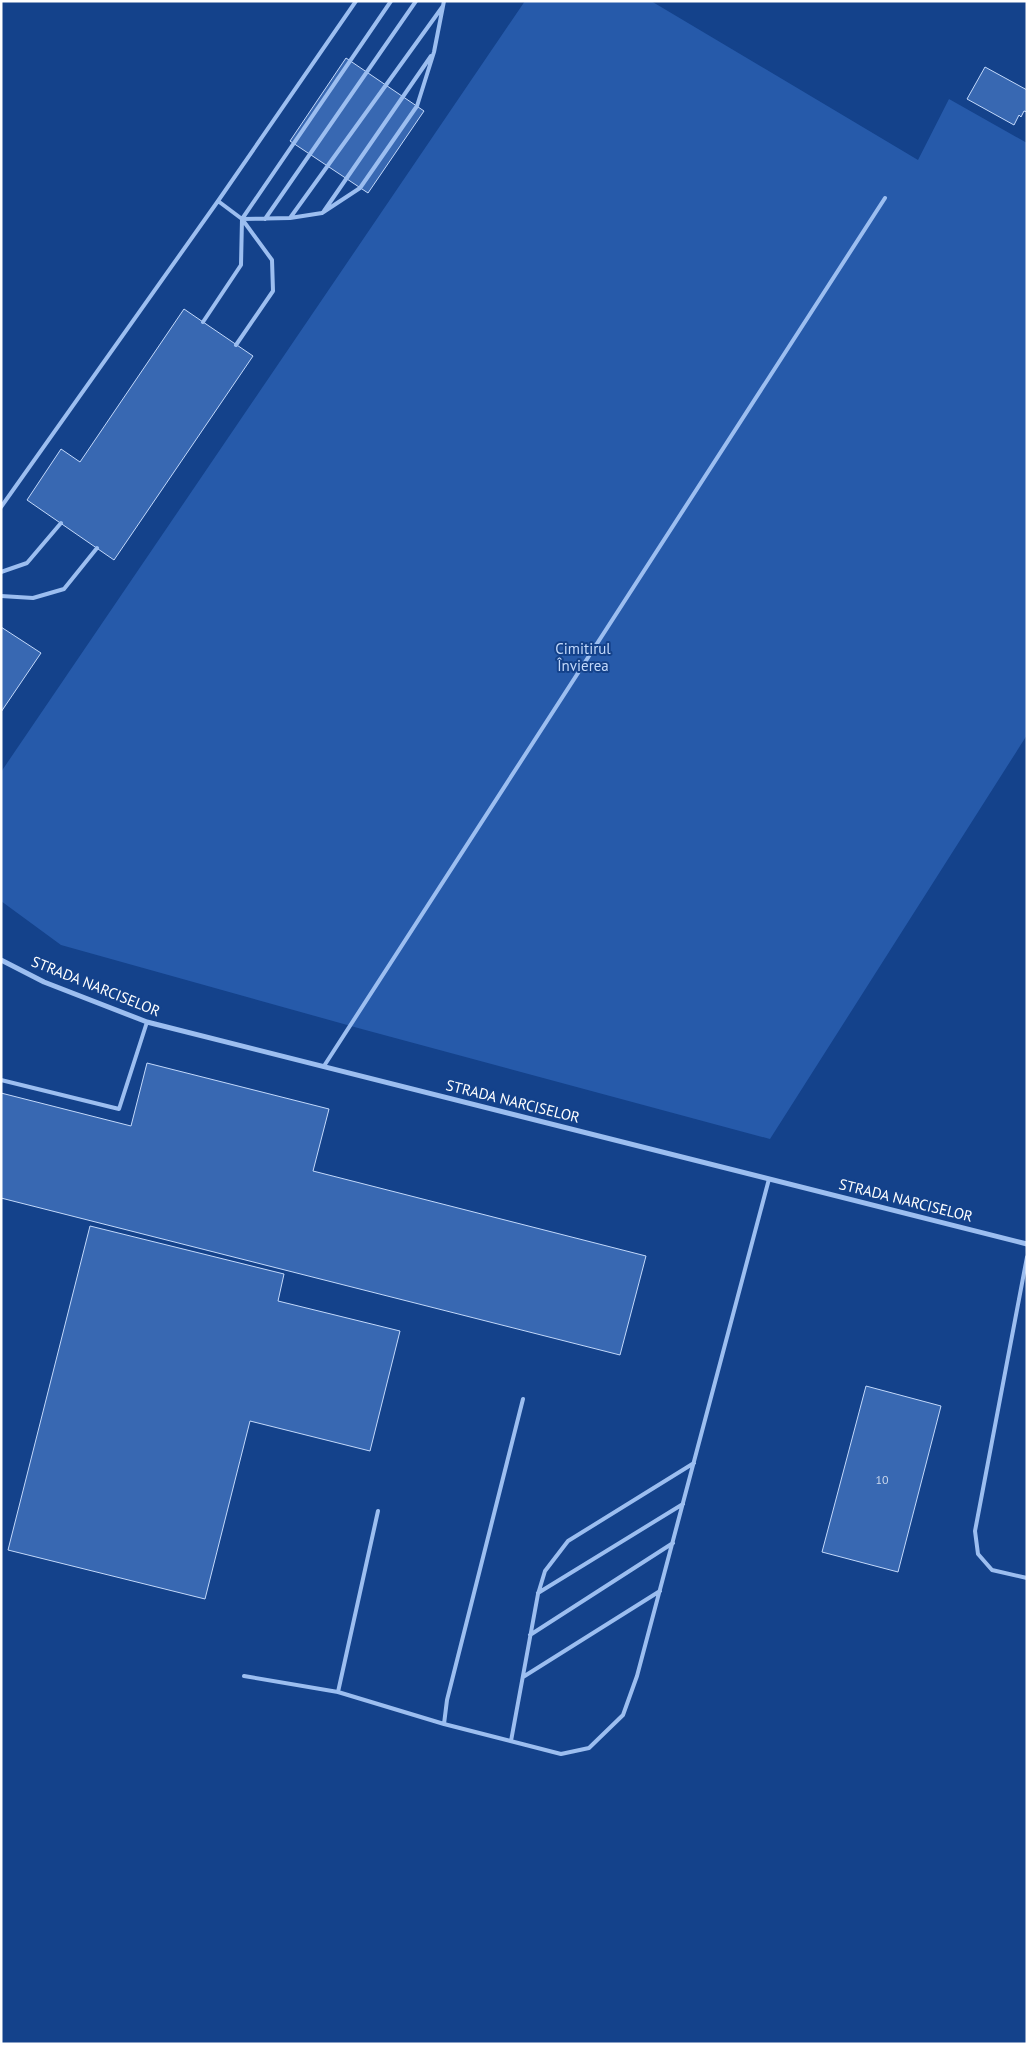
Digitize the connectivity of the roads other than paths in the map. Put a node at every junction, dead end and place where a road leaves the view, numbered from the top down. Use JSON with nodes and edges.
{"nodes":[{"id":1,"x":356,"y":1,"type":"edge"},
{"id":2,"x":391,"y":1,"type":"edge"},
{"id":3,"x":416,"y":1,"type":"edge"},
{"id":4,"x":444,"y":2,"type":"edge"},
{"id":5,"x":434,"y":52,"type":"junction"},
{"id":6,"x":885,"y":198,"type":"dead end"},
{"id":7,"x":218,"y":200,"type":"junction"},
{"id":8,"x":322,"y":214,"type":"junction"},
{"id":9,"x":290,"y":218,"type":"junction"},
{"id":10,"x":242,"y":219,"type":"junction"},
{"id":11,"x":264,"y":219,"type":"junction"},
{"id":12,"x":203,"y":322,"type":"dead end"},
{"id":13,"x":236,"y":345,"type":"dead end"},
{"id":14,"x":1,"y":506,"type":"edge"},
{"id":15,"x":61,"y":523,"type":"dead end"},
{"id":16,"x":97,"y":548,"type":"dead end"},
{"id":17,"x":1,"y":572,"type":"edge"},
{"id":18,"x":1,"y":596,"type":"edge"},
{"id":19,"x":1,"y":960,"type":"edge"},
{"id":20,"x":147,"y":1022,"type":"junction"},
{"id":21,"x":324,"y":1066,"type":"junction"},
{"id":22,"x":1,"y":1080,"type":"edge"},
{"id":23,"x":769,"y":1179,"type":"junction"},
{"id":24,"x":1027,"y":1244,"type":"edge"},
{"id":25,"x":1027,"y":1257,"type":"edge"},
{"id":26,"x":523,"y":1399,"type":"dead end"},
{"id":27,"x":694,"y":1463,"type":"junction"},
{"id":28,"x":683,"y":1504,"type":"junction"},
{"id":29,"x":378,"y":1511,"type":"dead end"},
{"id":30,"x":673,"y":1542,"type":"junction"},
{"id":31,"x":1027,"y":1578,"type":"edge"},
{"id":32,"x":660,"y":1591,"type":"junction"},
{"id":33,"x":538,"y":1594,"type":"junction"},
{"id":34,"x":530,"y":1634,"type":"junction"},
{"id":35,"x":244,"y":1676,"type":"dead end"},
{"id":36,"x":523,"y":1677,"type":"junction"},
{"id":37,"x":338,"y":1692,"type":"junction"},
{"id":38,"x":444,"y":1724,"type":"junction"},
{"id":39,"x":512,"y":1741,"type":"junction"}],
"edges":[{"from":1,"to":7,"type":"lane"},
{"from":2,"to":10,"type":"lane"},
{"from":3,"to":11,"type":"lane"},
{"from":4,"to":5,"type":"lane"},
{"from":4,"to":9,"type":"lane"},
{"from":5,"to":8,"type":"lane"},
{"from":5,"to":8,"type":"lane"},
{"from":6,"to":21,"type":"lane"},
{"from":7,"to":10,"type":"lane"},
{"from":7,"to":14,"type":"lane"},
{"from":8,"to":9,"type":"lane"},
{"from":9,"to":11,"type":"lane"},
{"from":10,"to":11,"type":"lane"},
{"from":10,"to":12,"type":"lane"},
{"from":10,"to":13,"type":"lane"},
{"from":15,"to":17,"type":"lane"},
{"from":16,"to":18,"type":"lane"},
{"from":19,"to":20,"type":"street","name":"STRADA NARCISELOR"},
{"from":20,"to":21,"type":"street","name":"STRADA NARCISELOR"},
{"from":20,"to":22,"type":"lane"},
{"from":21,"to":23,"type":"street","name":"STRADA NARCISELOR"},
{"from":23,"to":24,"type":"street","name":"STRADA NARCISELOR"},
{"from":23,"to":27,"type":"lane"},
{"from":25,"to":31,"type":"lane"},
{"from":26,"to":38,"type":"lane"},
{"from":27,"to":28,"type":"lane"},
{"from":27,"to":33,"type":"lane"},
{"from":28,"to":30,"type":"lane"},
{"from":28,"to":33,"type":"lane"},
{"from":29,"to":37,"type":"lane"},
{"from":30,"to":32,"type":"lane"},
{"from":30,"to":34,"type":"lane"},
{"from":32,"to":36,"type":"lane"},
{"from":32,"to":39,"type":"lane"},
{"from":33,"to":34,"type":"lane"},
{"from":34,"to":36,"type":"lane"},
{"from":35,"to":37,"type":"lane"},
{"from":36,"to":39,"type":"lane"},
{"from":37,"to":38,"type":"lane"},
{"from":38,"to":39,"type":"lane"}]}
